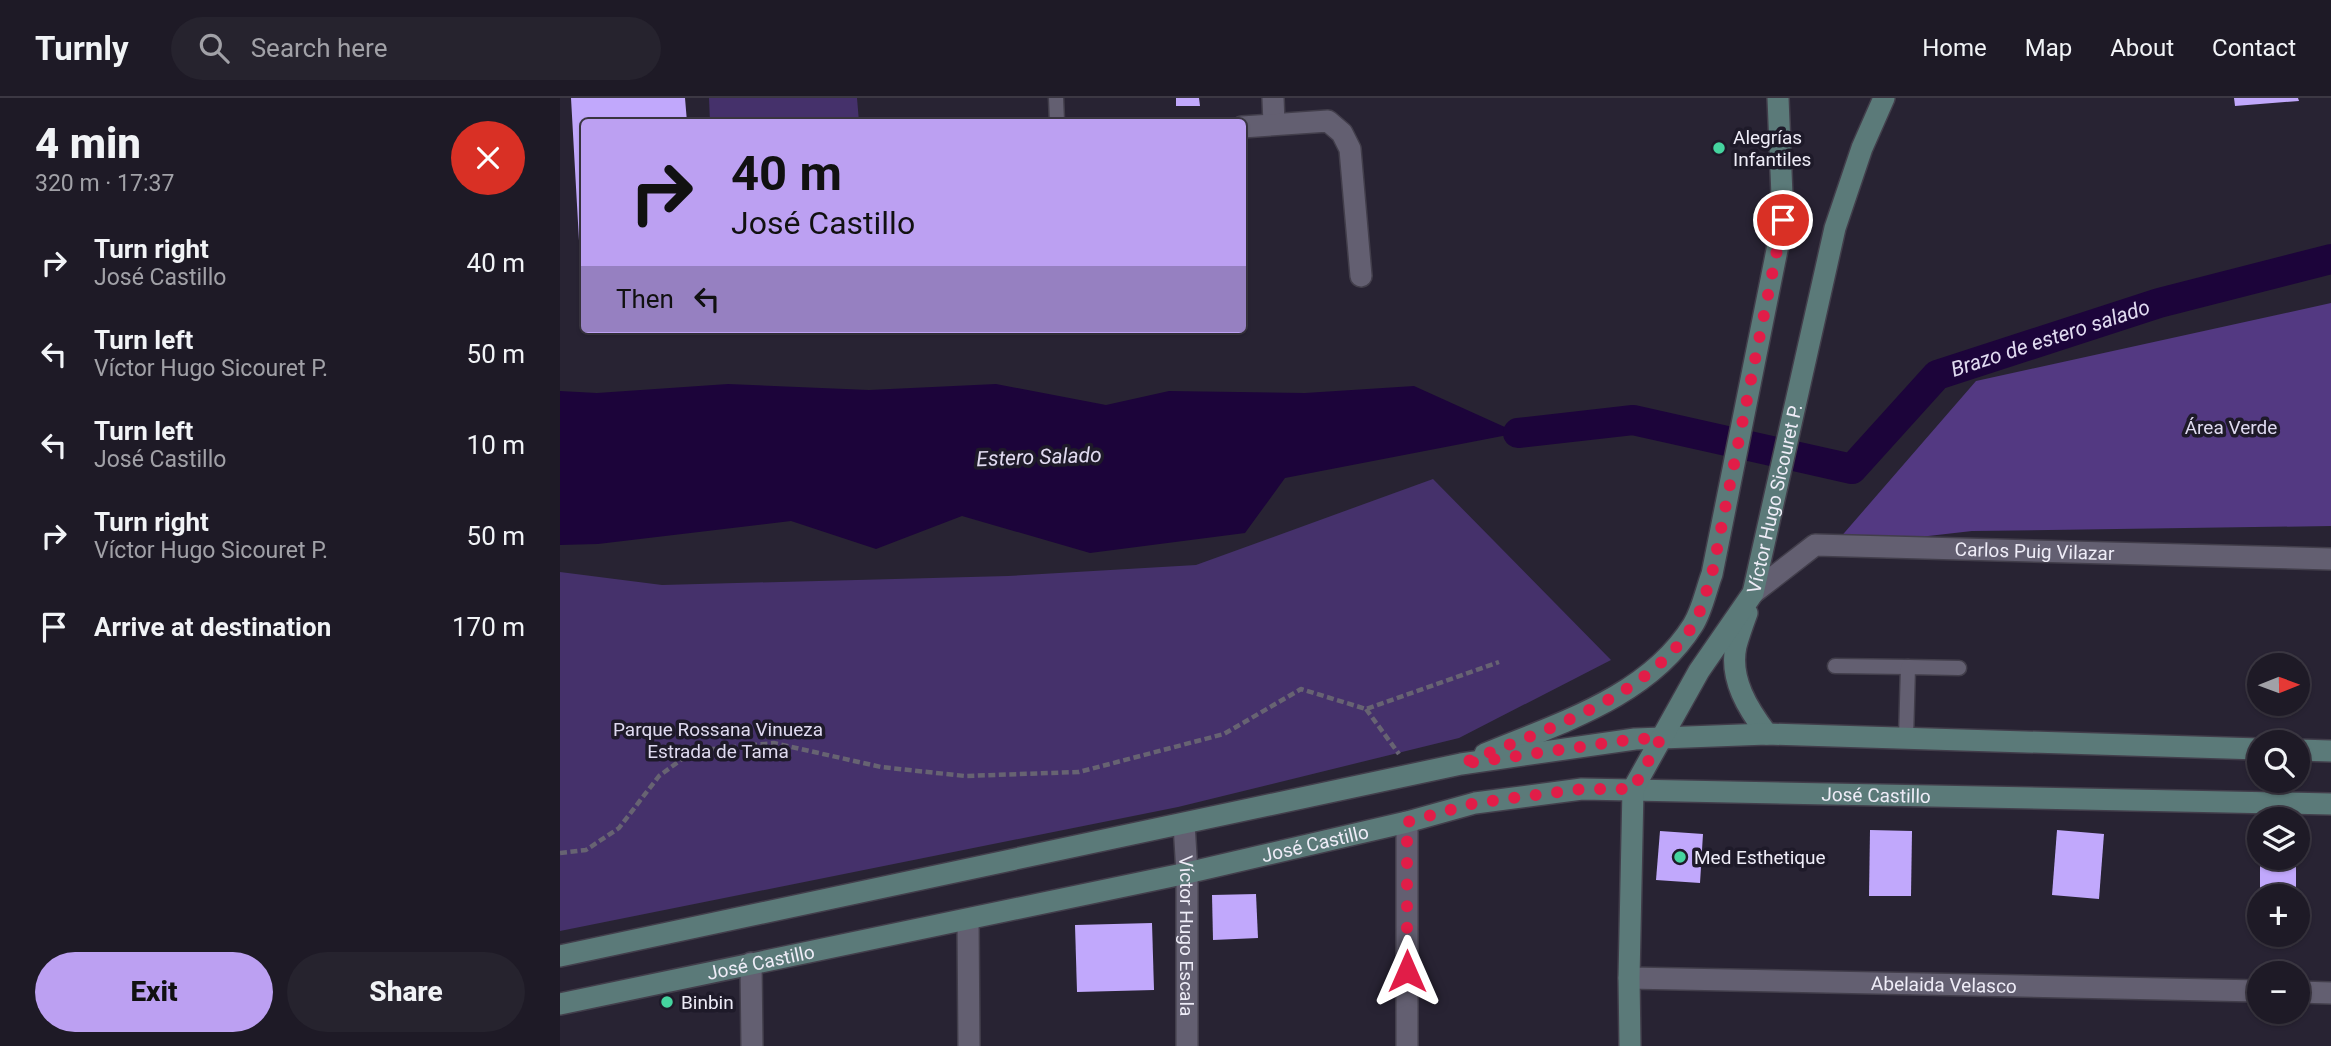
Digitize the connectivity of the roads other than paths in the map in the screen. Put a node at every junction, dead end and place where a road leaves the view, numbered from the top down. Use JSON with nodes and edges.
{"nodes":[{"id":1,"x":1056,"y":98,"type":"edge"},
{"id":2,"x":1273,"y":98,"type":"edge"},
{"id":3,"x":1778,"y":98,"type":"edge"},
{"id":4,"x":1884,"y":98,"type":"edge"},
{"id":5,"x":1057,"y":119,"type":"edge"},
{"id":6,"x":1274,"y":124,"type":"junction"},
{"id":7,"x":1246,"y":127,"type":"edge"},
{"id":8,"x":1361,"y":276,"type":"dead end"},
{"id":9,"x":2331,"y":559,"type":"edge"},
{"id":10,"x":1756,"y":582,"type":"junction"},
{"id":11,"x":1835,"y":666,"type":"dead end"},
{"id":12,"x":1908,"y":667,"type":"junction"},
{"id":13,"x":1959,"y":668,"type":"dead end"},
{"id":14,"x":1767,"y":734,"type":"junction"},
{"id":15,"x":1661,"y":738,"type":"junction"},
{"id":16,"x":1906,"y":738,"type":"junction"},
{"id":17,"x":2247,"y":748,"type":"edge"},
{"id":18,"x":2310,"y":750,"type":"edge"},
{"id":19,"x":2331,"y":751,"type":"edge"},
{"id":20,"x":1461,"y":764,"type":"junction"},
{"id":21,"x":1633,"y":789,"type":"junction"},
{"id":22,"x":2331,"y":804,"type":"edge"},
{"id":23,"x":1407,"y":822,"type":"junction"},
{"id":24,"x":1184,"y":824,"type":"junction"},
{"id":25,"x":1187,"y":873,"type":"junction"},
{"id":26,"x":968,"y":920,"type":"junction"},
{"id":27,"x":560,"y":956,"type":"edge"},
{"id":28,"x":751,"y":963,"type":"junction"},
{"id":29,"x":1629,"y":978,"type":"junction"},
{"id":30,"x":2247,"y":991,"type":"edge"},
{"id":31,"x":2310,"y":992,"type":"edge"},
{"id":32,"x":2331,"y":993,"type":"edge"},
{"id":33,"x":560,"y":1004,"type":"edge"},
{"id":34,"x":751,"y":1046,"type":"edge"},
{"id":35,"x":969,"y":1046,"type":"edge"},
{"id":36,"x":1187,"y":1046,"type":"edge"},
{"id":37,"x":1407,"y":1046,"type":"edge"},
{"id":38,"x":1630,"y":1046,"type":"edge"}],
"edges":[{"from":1,"to":5,"type":"lane"},
{"from":2,"to":6,"type":"street"},
{"from":3,"to":20,"type":"street"},
{"from":4,"to":10,"type":"street","name":"Víctor Hugo Sicouret P."},
{"from":6,"to":7,"type":"street"},
{"from":6,"to":8,"type":"street"},
{"from":9,"to":10,"type":"street","name":"Carlos Puig Vilazar"},
{"from":10,"to":14,"type":"street"},
{"from":10,"to":15,"type":"street","name":"Víctor Hugo Sicouret P."},
{"from":11,"to":12,"type":"lane"},
{"from":12,"to":13,"type":"lane"},
{"from":12,"to":16,"type":"lane"},
{"from":14,"to":15,"type":"street"},
{"from":14,"to":16,"type":"street"},
{"from":15,"to":20,"type":"street"},
{"from":15,"to":21,"type":"street","name":"Víctor Hugo Sicouret P."},
{"from":16,"to":17,"type":"street"},
{"from":18,"to":19,"type":"street"},
{"from":20,"to":24,"type":"street"},
{"from":21,"to":22,"type":"street","name":"José Castillo"},
{"from":21,"to":23,"type":"street","name":"José Castillo"},
{"from":21,"to":29,"type":"street","name":"Víctor Hugo Sicouret P."},
{"from":23,"to":25,"type":"street","name":"José Castillo"},
{"from":23,"to":37,"type":"street"},
{"from":24,"to":25,"type":"street","name":"Víctor Hugo Escala"},
{"from":24,"to":27,"type":"street"},
{"from":25,"to":26,"type":"street","name":"José Castillo"},
{"from":25,"to":36,"type":"street","name":"Víctor Hugo Escala"},
{"from":26,"to":28,"type":"street","name":"José Castillo"},
{"from":26,"to":35,"type":"street"},
{"from":28,"to":33,"type":"street","name":"José Castillo"},
{"from":28,"to":34,"type":"street"},
{"from":29,"to":30,"type":"street","name":"Abelaida Velasco"},
{"from":29,"to":38,"type":"street","name":"Víctor Hugo Sicouret P."},
{"from":31,"to":32,"type":"street"}]}
